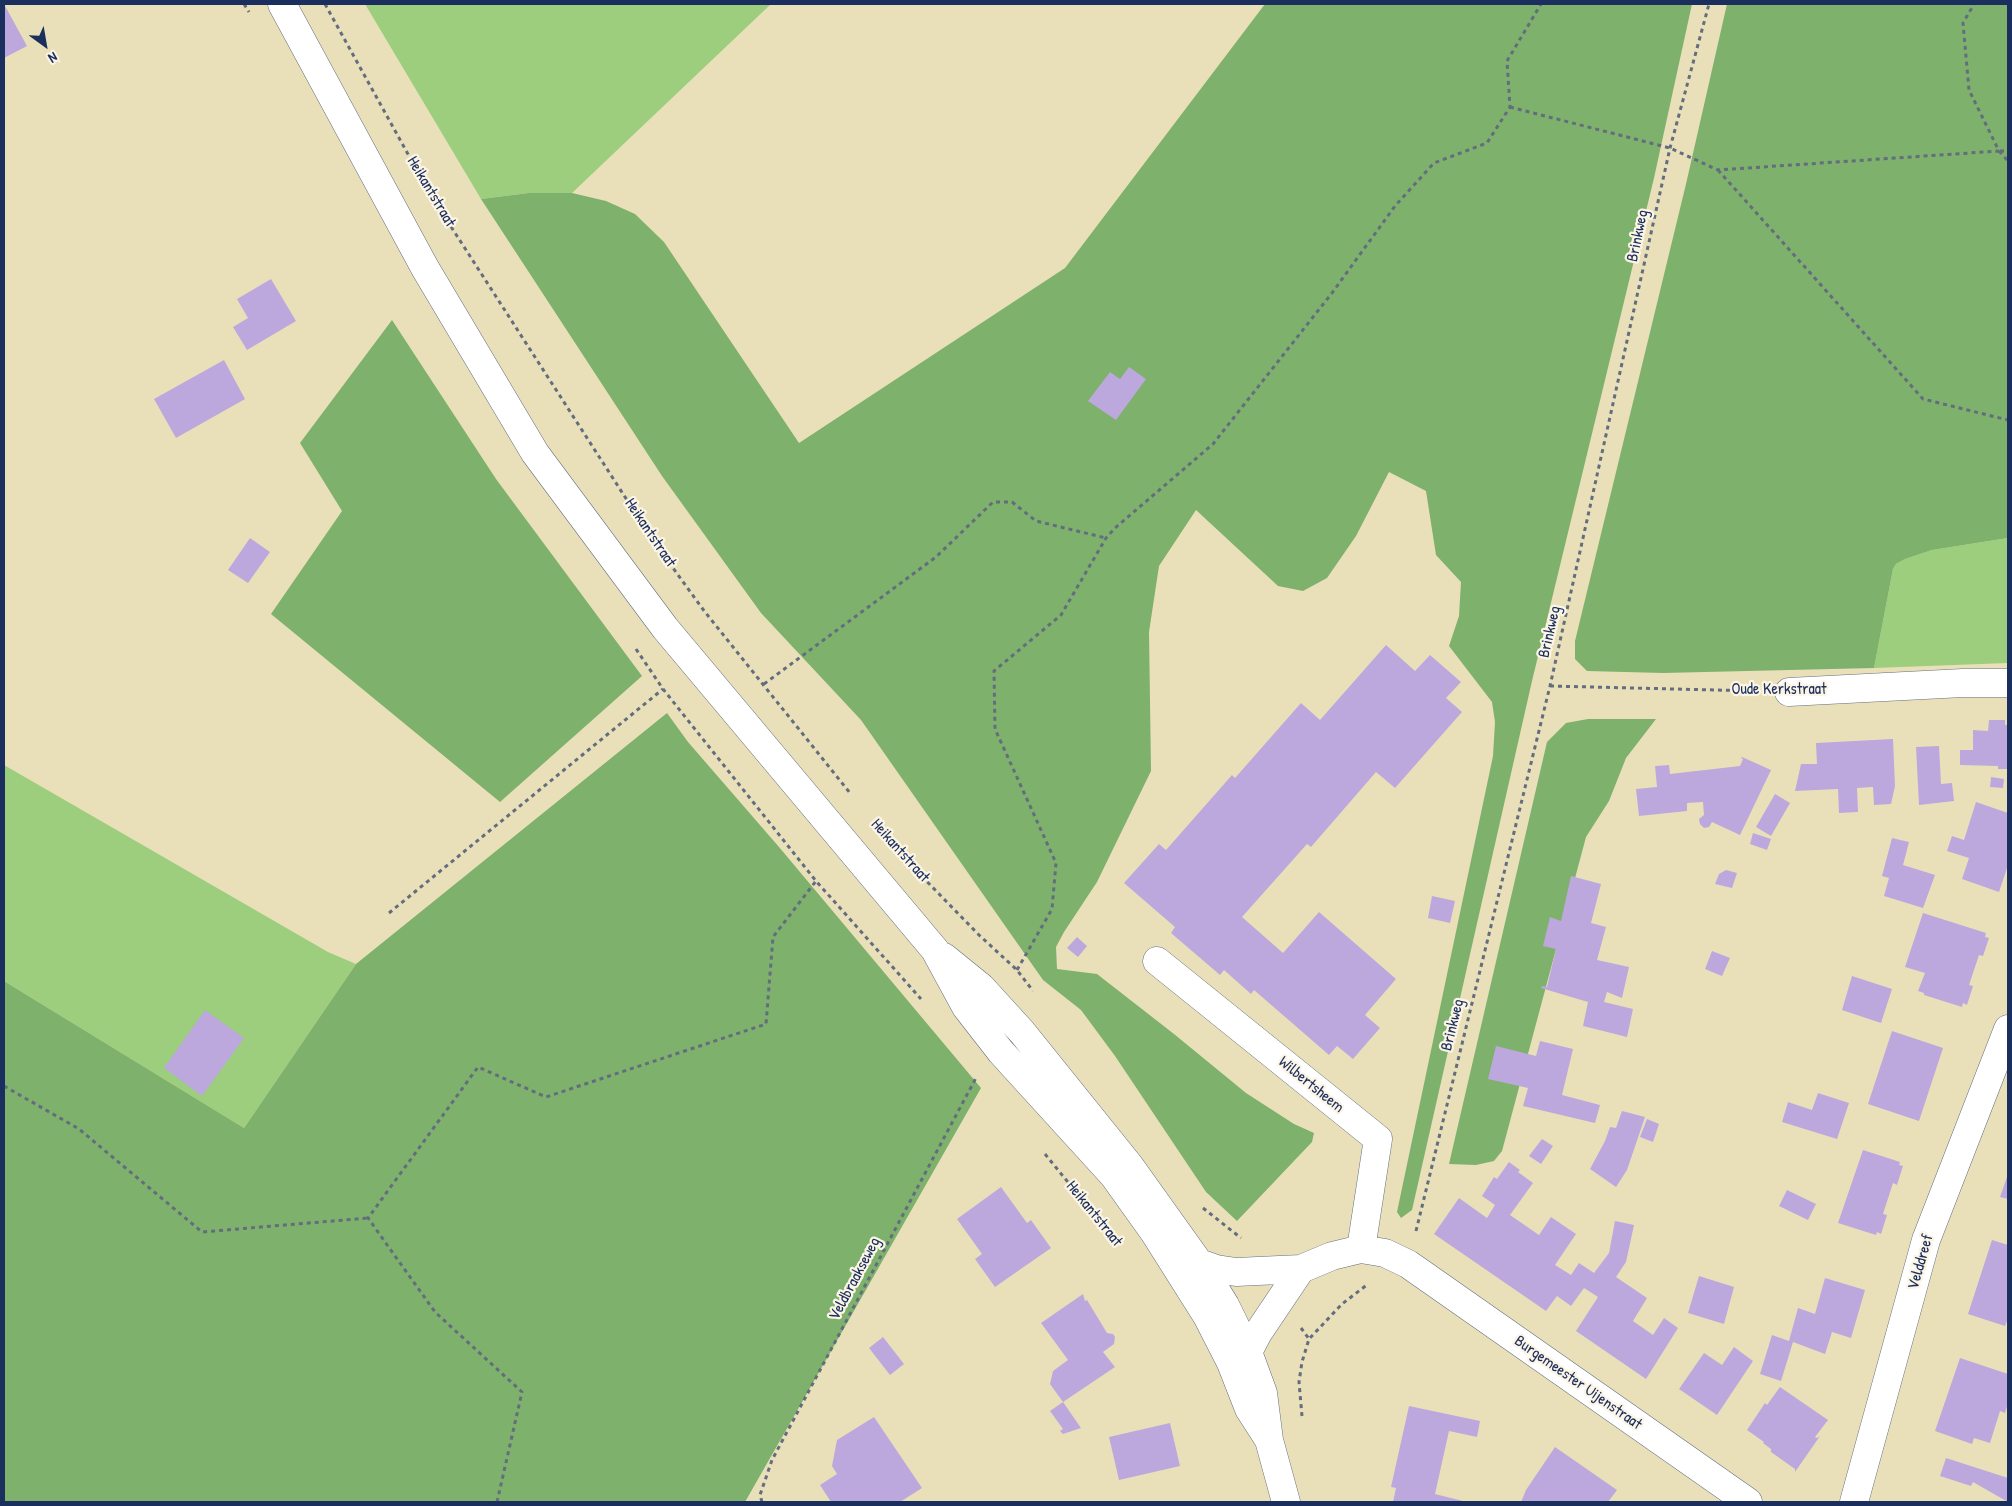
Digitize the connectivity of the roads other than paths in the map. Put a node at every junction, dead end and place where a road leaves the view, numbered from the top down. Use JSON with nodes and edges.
{"nodes":[{"id":1,"x":282,"y":4,"type":"edge"},
{"id":2,"x":2008,"y":683,"type":"edge"},
{"id":3,"x":1789,"y":692,"type":"road end"},
{"id":4,"x":934,"y":950,"type":"junction"},
{"id":5,"x":1157,"y":961,"type":"dead end"},
{"id":6,"x":2008,"y":1029,"type":"edge"},
{"id":7,"x":1361,"y":1249,"type":"junction"},
{"id":8,"x":1199,"y":1263,"type":"junction"},
{"id":9,"x":1301,"y":1269,"type":"junction"},
{"id":10,"x":1248,"y":1352,"type":"junction"},
{"id":11,"x":1269,"y":1440,"type":"junction"},
{"id":12,"x":1286,"y":1502,"type":"edge"},
{"id":13,"x":1748,"y":1502,"type":"edge"},
{"id":14,"x":1854,"y":1502,"type":"edge"}],
"edges":[{"from":1,"to":4,"type":"street"},
{"from":2,"to":3,"type":"street","name":"Oude Kerkstraat"},
{"from":4,"to":8,"type":"street"},
{"from":4,"to":11,"type":"street"},
{"from":5,"to":7,"type":"street","name":"Wilbertsheem"},
{"from":6,"to":14,"type":"street","name":"Velddreef"},
{"from":7,"to":9,"type":"street","name":"Burgemeester Uijenstraat"},
{"from":7,"to":13,"type":"street","name":"Burgemeester Uijenstraat"},
{"from":8,"to":9,"type":"street","name":"Burgemeester Uijenstraat"},
{"from":8,"to":10,"type":"street"},
{"from":9,"to":10,"type":"street"},
{"from":10,"to":11,"type":"street"},
{"from":11,"to":12,"type":"street"}]}
